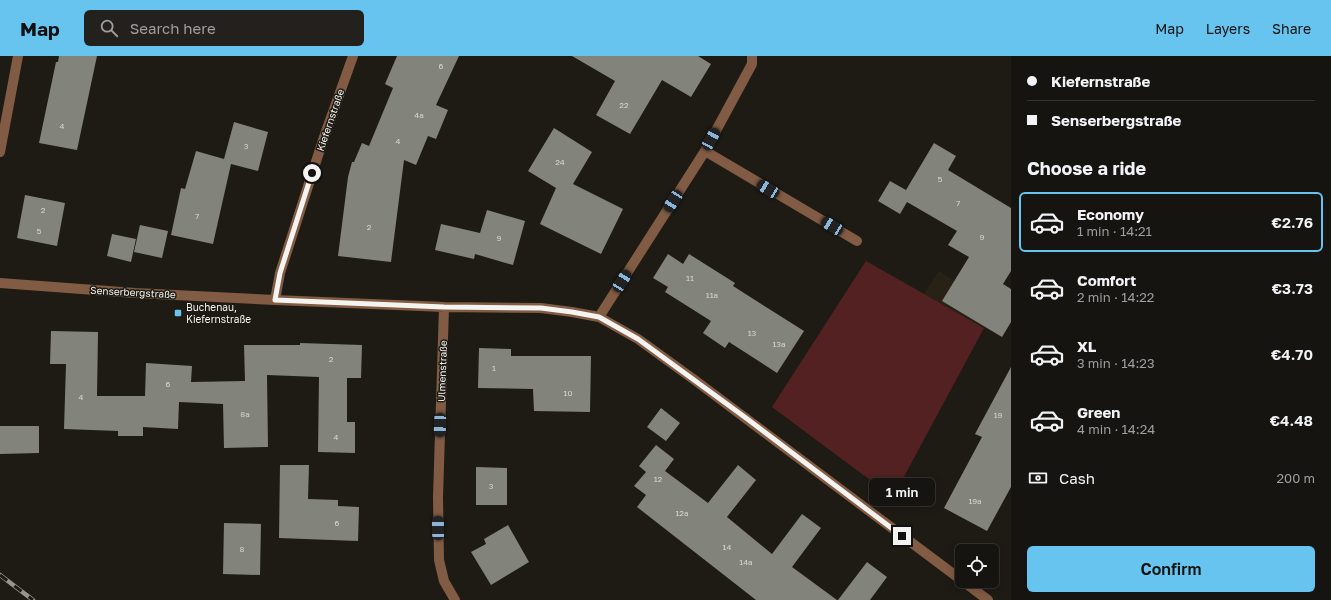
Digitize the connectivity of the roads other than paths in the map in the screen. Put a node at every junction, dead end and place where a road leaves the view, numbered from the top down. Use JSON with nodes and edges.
{"nodes":[{"id":1,"x":18,"y":56,"type":"edge"},
{"id":2,"x":353,"y":56,"type":"edge"},
{"id":3,"x":752,"y":56,"type":"edge"},
{"id":4,"x":705,"y":151,"type":"junction"},
{"id":5,"x":0,"y":152,"type":"edge"},
{"id":6,"x":857,"y":241,"type":"dead end"},
{"id":7,"x":0,"y":283,"type":"edge"},
{"id":8,"x":275,"y":300,"type":"junction"},
{"id":9,"x":444,"y":307,"type":"junction"},
{"id":10,"x":599,"y":317,"type":"junction"},
{"id":11,"x":455,"y":600,"type":"edge"},
{"id":12,"x":988,"y":600,"type":"edge"}],
"edges":[{"from":1,"to":5,"type":"street"},
{"from":2,"to":8,"type":"street","name":"Kiefernstraße"},
{"from":3,"to":4,"type":"street"},
{"from":4,"to":6,"type":"street"},
{"from":4,"to":10,"type":"street"},
{"from":7,"to":8,"type":"street","name":"Senserbergstraße"},
{"from":8,"to":9,"type":"street","name":"Senserbergstraße"},
{"from":9,"to":10,"type":"street","name":"Senserbergstraße"},
{"from":9,"to":11,"type":"street","name":"Ulmenstraße"},
{"from":10,"to":12,"type":"street","name":"Senserbergstraße"}]}
